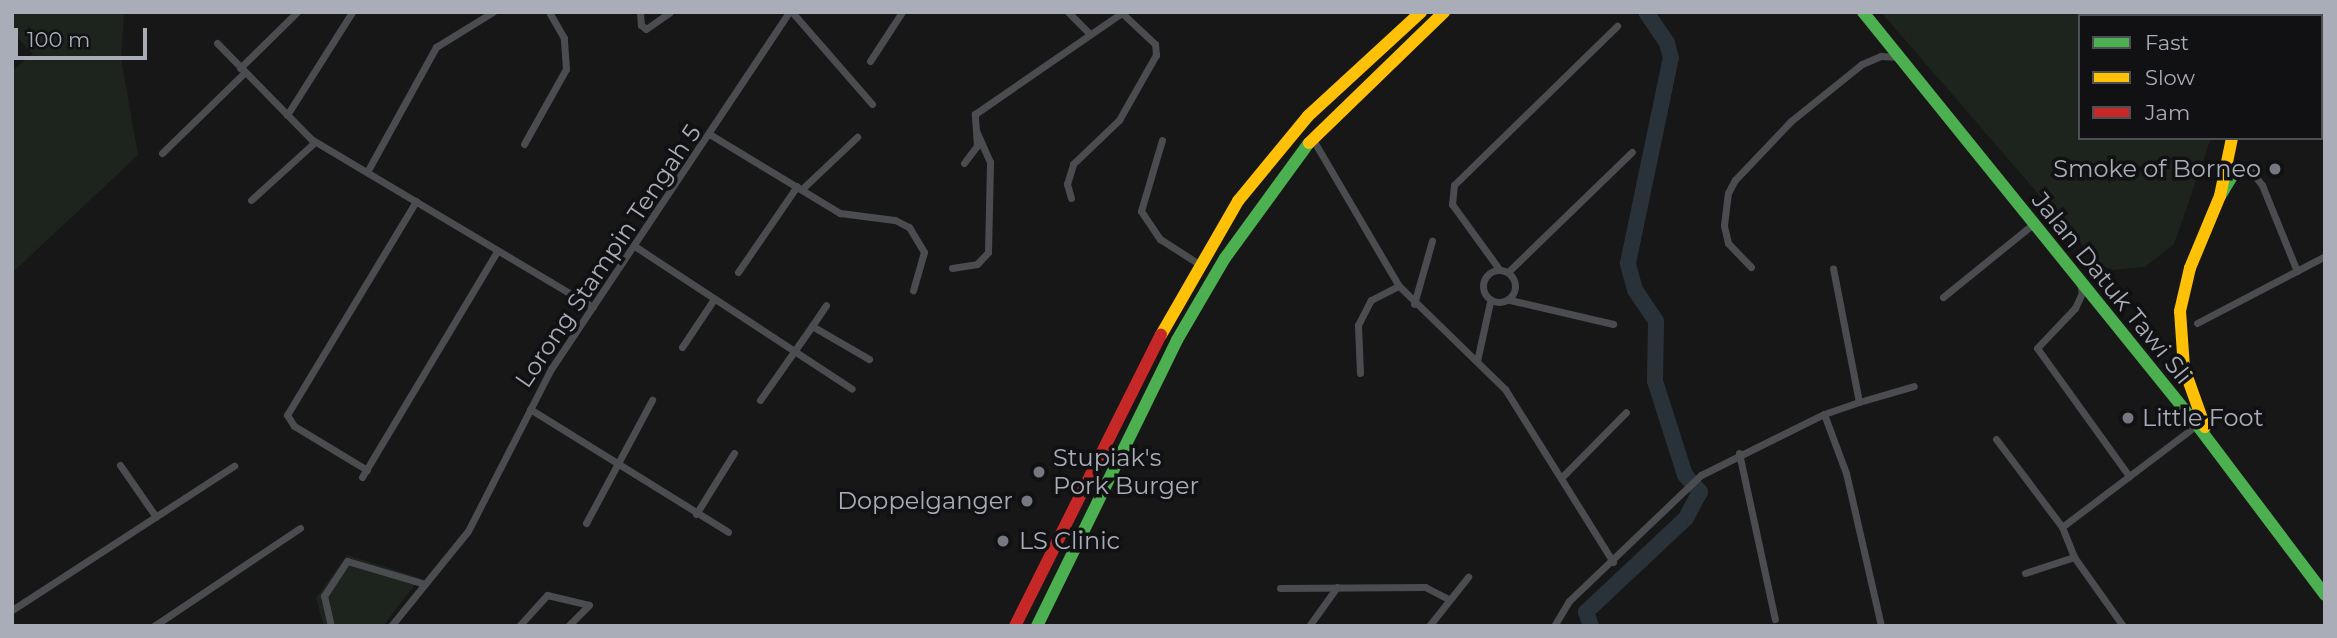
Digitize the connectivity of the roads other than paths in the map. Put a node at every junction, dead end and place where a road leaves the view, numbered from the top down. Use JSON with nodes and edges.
{"nodes":[{"id":1,"x":297,"y":12,"type":"edge"},
{"id":2,"x":352,"y":12,"type":"edge"},
{"id":3,"x":493,"y":12,"type":"edge"},
{"id":4,"x":549,"y":12,"type":"edge"},
{"id":5,"x":640,"y":12,"type":"edge"},
{"id":6,"x":670,"y":12,"type":"edge"},
{"id":7,"x":791,"y":12,"type":"edge"},
{"id":8,"x":902,"y":12,"type":"edge"},
{"id":9,"x":1068,"y":12,"type":"edge"},
{"id":10,"x":1421,"y":12,"type":"edge"},
{"id":11,"x":1444,"y":12,"type":"edge"},
{"id":12,"x":1863,"y":12,"type":"edge"},
{"id":13,"x":1123,"y":13,"type":"edge"},
{"id":14,"x":1617,"y":26,"type":"dead end"},
{"id":15,"x":1090,"y":34,"type":"junction"},
{"id":16,"x":217,"y":43,"type":"dead end"},
{"id":17,"x":1899,"y":57,"type":"junction"},
{"id":18,"x":870,"y":61,"type":"dead end"},
{"id":19,"x":242,"y":70,"type":"junction"},
{"id":20,"x":872,"y":104,"type":"dead end"},
{"id":21,"x":288,"y":115,"type":"junction"},
{"id":22,"x":974,"y":129,"type":"junction"},
{"id":23,"x":711,"y":135,"type":"junction"},
{"id":24,"x":857,"y":137,"type":"dead end"},
{"id":25,"x":1312,"y":138,"type":"junction"},
{"id":26,"x":1162,"y":139,"type":"dead end"},
{"id":27,"x":2232,"y":140,"type":"edge"},
{"id":28,"x":315,"y":142,"type":"junction"},
{"id":29,"x":524,"y":144,"type":"dead end"},
{"id":30,"x":1632,"y":152,"type":"dead end"},
{"id":31,"x":162,"y":153,"type":"dead end"},
{"id":32,"x":964,"y":163,"type":"dead end"},
{"id":33,"x":2237,"y":168,"type":"joint"},
{"id":34,"x":367,"y":172,"type":"junction"},
{"id":35,"x":800,"y":187,"type":"junction"},
{"id":36,"x":2220,"y":196,"type":"junction"},
{"id":37,"x":1071,"y":198,"type":"dead end"},
{"id":38,"x":251,"y":200,"type":"dead end"},
{"id":39,"x":416,"y":201,"type":"junction"},
{"id":40,"x":2032,"y":225,"type":"junction"},
{"id":41,"x":1432,"y":240,"type":"dead end"},
{"id":42,"x":636,"y":247,"type":"junction"},
{"id":43,"x":497,"y":251,"type":"junction"},
{"id":44,"x":1482,"y":251,"type":"junction"},
{"id":45,"x":2325,"y":257,"type":"edge"},
{"id":46,"x":1199,"y":264,"type":"junction"},
{"id":47,"x":1751,"y":267,"type":"dead end"},
{"id":48,"x":951,"y":268,"type":"dead end"},
{"id":49,"x":1833,"y":268,"type":"dead end"},
{"id":50,"x":1499,"y":269,"type":"junction"},
{"id":51,"x":1509,"y":271,"type":"junction"},
{"id":52,"x":2297,"y":271,"type":"junction"},
{"id":53,"x":738,"y":272,"type":"dead end"},
{"id":54,"x":1487,"y":274,"type":"junction"},
{"id":55,"x":2080,"y":281,"type":"junction"},
{"id":56,"x":1399,"y":286,"type":"junction"},
{"id":57,"x":913,"y":290,"type":"dead end"},
{"id":58,"x":1943,"y":298,"type":"dead end"},
{"id":59,"x":714,"y":299,"type":"junction"},
{"id":60,"x":1510,"y":300,"type":"junction"},
{"id":61,"x":1414,"y":303,"type":"junction"},
{"id":62,"x":1494,"y":303,"type":"junction"},
{"id":63,"x":826,"y":305,"type":"dead end"},
{"id":64,"x":593,"y":307,"type":"junction"},
{"id":65,"x":2197,"y":323,"type":"dead end"},
{"id":66,"x":1614,"y":324,"type":"dead end"},
{"id":67,"x":812,"y":326,"type":"junction"},
{"id":68,"x":682,"y":347,"type":"dead end"},
{"id":69,"x":794,"y":351,"type":"junction"},
{"id":70,"x":869,"y":359,"type":"dead end"},
{"id":71,"x":1477,"y":361,"type":"junction"},
{"id":72,"x":1360,"y":373,"type":"dead end"},
{"id":73,"x":1914,"y":386,"type":"dead end"},
{"id":74,"x":852,"y":389,"type":"dead end"},
{"id":75,"x":652,"y":400,"type":"dead end"},
{"id":76,"x":760,"y":400,"type":"dead end"},
{"id":77,"x":1859,"y":402,"type":"junction"},
{"id":78,"x":530,"y":409,"type":"junction"},
{"id":79,"x":1626,"y":412,"type":"dead end"},
{"id":80,"x":1824,"y":414,"type":"junction"},
{"id":81,"x":2197,"y":425,"type":"junction"},
{"id":82,"x":1996,"y":439,"type":"dead end"},
{"id":83,"x":2216,"y":449,"type":"junction"},
{"id":84,"x":734,"y":453,"type":"dead end"},
{"id":85,"x":1739,"y":453,"type":"junction"},
{"id":86,"x":617,"y":461,"type":"junction"},
{"id":87,"x":120,"y":465,"type":"dead end"},
{"id":88,"x":234,"y":466,"type":"dead end"},
{"id":89,"x":2129,"y":476,"type":"junction"},
{"id":90,"x":1562,"y":477,"type":"junction"},
{"id":91,"x":696,"y":514,"type":"junction"},
{"id":92,"x":156,"y":517,"type":"junction"},
{"id":93,"x":586,"y":523,"type":"dead end"},
{"id":94,"x":2062,"y":527,"type":"junction"},
{"id":95,"x":300,"y":528,"type":"dead end"},
{"id":96,"x":728,"y":532,"type":"dead end"},
{"id":97,"x":2074,"y":557,"type":"junction"},
{"id":98,"x":1613,"y":562,"type":"junction"},
{"id":99,"x":2025,"y":573,"type":"dead end"},
{"id":100,"x":1468,"y":577,"type":"dead end"},
{"id":101,"x":425,"y":584,"type":"junction"},
{"id":102,"x":1280,"y":587,"type":"dead end"},
{"id":103,"x":1337,"y":587,"type":"junction"},
{"id":104,"x":2325,"y":594,"type":"edge"},
{"id":105,"x":1449,"y":599,"type":"junction"},
{"id":106,"x":12,"y":610,"type":"edge"},
{"id":107,"x":1775,"y":618,"type":"dead end"},
{"id":108,"x":1881,"y":624,"type":"edge"},
{"id":109,"x":154,"y":626,"type":"edge"},
{"id":110,"x":331,"y":626,"type":"edge"},
{"id":111,"x":391,"y":626,"type":"edge"},
{"id":112,"x":519,"y":626,"type":"edge"},
{"id":113,"x":568,"y":626,"type":"edge"},
{"id":114,"x":1015,"y":626,"type":"edge"},
{"id":115,"x":1037,"y":626,"type":"edge"},
{"id":116,"x":1309,"y":626,"type":"edge"},
{"id":117,"x":1429,"y":626,"type":"edge"},
{"id":118,"x":1554,"y":626,"type":"edge"},
{"id":119,"x":2123,"y":626,"type":"edge"}],
"edges":[{"from":1,"to":19,"type":"street"},
{"from":2,"to":21,"type":"street"},
{"from":3,"to":34,"type":"street"},
{"from":4,"to":29,"type":"street"},
{"from":5,"to":6,"type":"street"},
{"from":7,"to":20,"type":"street"},
{"from":7,"to":23,"type":"street","name":"Lorong Stampin Tengah 5"},
{"from":8,"to":18,"type":"street"},
{"from":9,"to":15,"type":"street"},
{"from":10,"to":46,"type":"highway"},
{"from":11,"to":25,"type":"highway"},
{"from":12,"to":17,"type":"highway","name":"Jalan Datuk Tawi Sli"},
{"from":13,"to":15,"type":"street"},
{"from":13,"to":37,"type":"street"},
{"from":14,"to":44,"type":"street"},
{"from":15,"to":22,"type":"street"},
{"from":16,"to":19,"type":"street"},
{"from":17,"to":40,"type":"highway","name":"Jalan Datuk Tawi Sli"},
{"from":17,"to":47,"type":"street"},
{"from":19,"to":21,"type":"street"},
{"from":19,"to":31,"type":"street"},
{"from":21,"to":28,"type":"street"},
{"from":22,"to":32,"type":"street"},
{"from":22,"to":48,"type":"street"},
{"from":23,"to":35,"type":"street"},
{"from":23,"to":42,"type":"street","name":"Lorong Stampin Tengah 5"},
{"from":24,"to":35,"type":"street"},
{"from":25,"to":56,"type":"street"},
{"from":25,"to":115,"type":"highway"},
{"from":26,"to":46,"type":"street"},
{"from":27,"to":36,"type":"highway"},
{"from":28,"to":34,"type":"street"},
{"from":28,"to":38,"type":"street"},
{"from":30,"to":51,"type":"street"},
{"from":33,"to":36,"type":"highway"},
{"from":33,"to":52,"type":"street"},
{"from":34,"to":39,"type":"street"},
{"from":35,"to":53,"type":"street"},
{"from":35,"to":57,"type":"street"},
{"from":36,"to":83,"type":"highway"},
{"from":39,"to":43,"type":"street"},
{"from":39,"to":43,"type":"street"},
{"from":40,"to":55,"type":"highway","name":"Jalan Datuk Tawi Sli"},
{"from":40,"to":58,"type":"street"},
{"from":41,"to":61,"type":"street"},
{"from":42,"to":59,"type":"street"},
{"from":42,"to":64,"type":"street","name":"Lorong Stampin Tengah 5"},
{"from":43,"to":64,"type":"street"},
{"from":44,"to":50,"type":"street"},
{"from":44,"to":54,"type":"street"},
{"from":45,"to":52,"type":"street"},
{"from":46,"to":114,"type":"highway"},
{"from":49,"to":77,"type":"street"},
{"from":50,"to":51,"type":"street"},
{"from":50,"to":54,"type":"street"},
{"from":51,"to":60,"type":"street"},
{"from":52,"to":65,"type":"street"},
{"from":54,"to":62,"type":"street"},
{"from":55,"to":81,"type":"highway","name":"Jalan Datuk Tawi Sli"},
{"from":55,"to":89,"type":"street"},
{"from":56,"to":61,"type":"street"},
{"from":56,"to":72,"type":"street"},
{"from":59,"to":68,"type":"street"},
{"from":59,"to":69,"type":"street"},
{"from":60,"to":62,"type":"street"},
{"from":60,"to":66,"type":"street"},
{"from":61,"to":71,"type":"street"},
{"from":62,"to":71,"type":"street"},
{"from":63,"to":67,"type":"street"},
{"from":64,"to":78,"type":"street","name":"Lorong Stampin Tengah 5"},
{"from":67,"to":69,"type":"street"},
{"from":67,"to":70,"type":"street"},
{"from":69,"to":74,"type":"street"},
{"from":69,"to":76,"type":"street"},
{"from":71,"to":90,"type":"street"},
{"from":73,"to":77,"type":"street"},
{"from":75,"to":86,"type":"street"},
{"from":77,"to":80,"type":"street"},
{"from":78,"to":86,"type":"street"},
{"from":78,"to":101,"type":"street","name":"Lorong Stampin Tengah 5"},
{"from":79,"to":90,"type":"street"},
{"from":80,"to":85,"type":"street"},
{"from":80,"to":108,"type":"street"},
{"from":81,"to":83,"type":"highway","name":"Jalan Datuk Tawi Sli"},
{"from":81,"to":89,"type":"street"},
{"from":82,"to":94,"type":"street"},
{"from":83,"to":104,"type":"highway","name":"Jalan Datuk Tawi Sli"},
{"from":84,"to":91,"type":"street"},
{"from":85,"to":98,"type":"street"},
{"from":85,"to":107,"type":"street"},
{"from":86,"to":91,"type":"street"},
{"from":86,"to":93,"type":"street"},
{"from":87,"to":92,"type":"street"},
{"from":88,"to":92,"type":"street"},
{"from":89,"to":94,"type":"street"},
{"from":90,"to":98,"type":"street"},
{"from":91,"to":96,"type":"street"},
{"from":92,"to":106,"type":"street"},
{"from":94,"to":97,"type":"street"},
{"from":95,"to":109,"type":"street"},
{"from":97,"to":99,"type":"street"},
{"from":97,"to":119,"type":"street"},
{"from":98,"to":118,"type":"street"},
{"from":100,"to":105,"type":"street"},
{"from":101,"to":110,"type":"street"},
{"from":101,"to":111,"type":"street","name":"Lorong Stampin Tengah 5"},
{"from":102,"to":103,"type":"street"},
{"from":103,"to":105,"type":"street"},
{"from":103,"to":116,"type":"street"},
{"from":105,"to":117,"type":"street"},
{"from":112,"to":113,"type":"street"}]}
